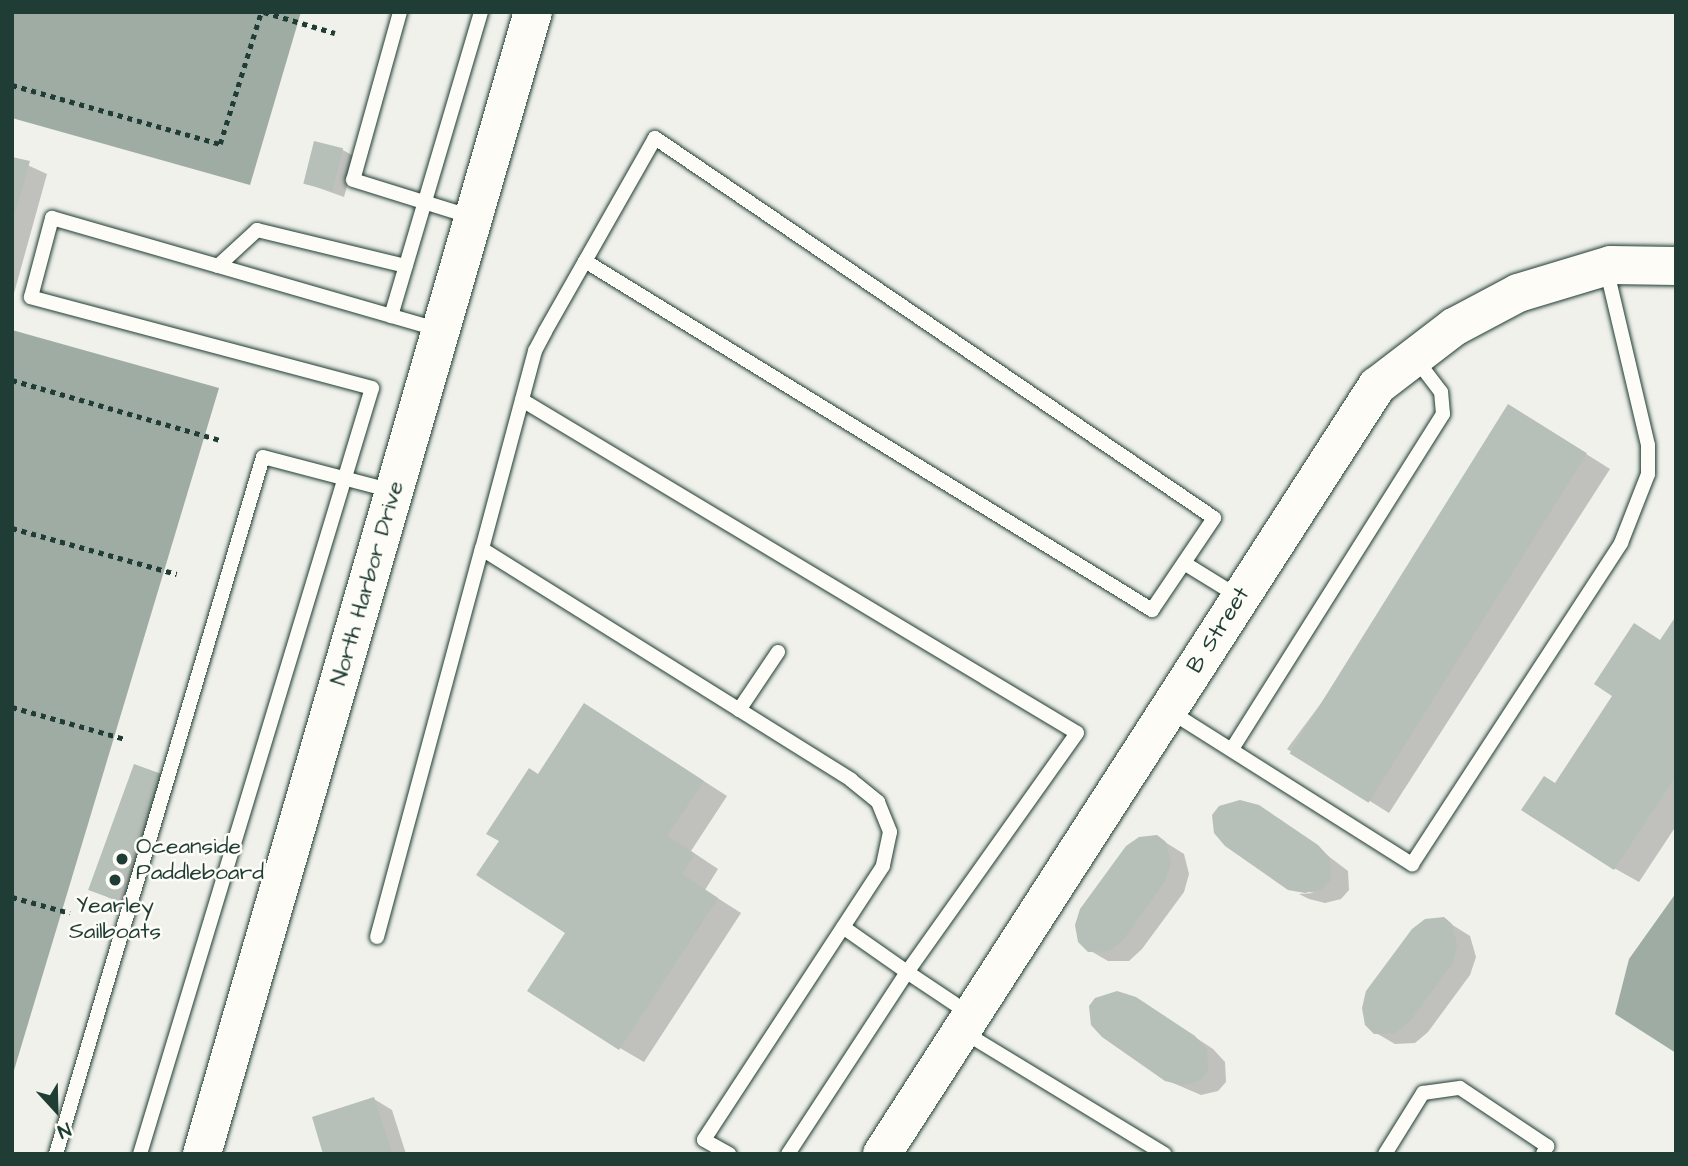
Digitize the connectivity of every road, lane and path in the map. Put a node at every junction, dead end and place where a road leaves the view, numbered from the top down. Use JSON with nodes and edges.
{"nodes":[{"id":1,"x":263,"y":12,"type":"edge"},
{"id":2,"x":400,"y":12,"type":"edge"},
{"id":3,"x":481,"y":12,"type":"edge"},
{"id":4,"x":533,"y":12,"type":"edge"},
{"id":5,"x":335,"y":33,"type":"dead end"},
{"id":6,"x":12,"y":85,"type":"edge"},
{"id":7,"x":425,"y":203,"type":"junction"},
{"id":8,"x":474,"y":217,"type":"junction"},
{"id":9,"x":585,"y":261,"type":"junction"},
{"id":10,"x":218,"y":266,"type":"junction"},
{"id":11,"x":406,"y":266,"type":"junction"},
{"id":12,"x":1676,"y":266,"type":"edge"},
{"id":13,"x":1606,"y":267,"type":"junction"},
{"id":14,"x":391,"y":316,"type":"junction"},
{"id":15,"x":441,"y":331,"type":"junction"},
{"id":16,"x":1414,"y":357,"type":"junction"},
{"id":17,"x":12,"y":380,"type":"edge"},
{"id":18,"x":522,"y":400,"type":"junction"},
{"id":19,"x":220,"y":440,"type":"dead end"},
{"id":20,"x":344,"y":478,"type":"junction"},
{"id":21,"x":394,"y":491,"type":"junction"},
{"id":22,"x":12,"y":528,"type":"edge"},
{"id":23,"x":482,"y":548,"type":"junction"},
{"id":24,"x":1184,"y":563,"type":"junction"},
{"id":25,"x":177,"y":574,"type":"dead end"},
{"id":26,"x":1239,"y":597,"type":"junction"},
{"id":27,"x":778,"y":652,"type":"dead end"},
{"id":28,"x":12,"y":707,"type":"edge"},
{"id":29,"x":739,"y":710,"type":"junction"},
{"id":30,"x":1168,"y":710,"type":"junction"},
{"id":31,"x":125,"y":739,"type":"dead end"},
{"id":32,"x":1233,"y":749,"type":"junction"},
{"id":33,"x":12,"y":897,"type":"edge"},
{"id":34,"x":70,"y":913,"type":"dead end"},
{"id":35,"x":843,"y":927,"type":"junction"},
{"id":36,"x":377,"y":937,"type":"dead end"},
{"id":37,"x":907,"y":972,"type":"junction"},
{"id":38,"x":966,"y":1023,"type":"junction"},
{"id":39,"x":56,"y":1154,"type":"edge"},
{"id":40,"x":141,"y":1154,"type":"edge"},
{"id":41,"x":202,"y":1154,"type":"edge"},
{"id":42,"x":729,"y":1154,"type":"edge"},
{"id":43,"x":788,"y":1154,"type":"edge"},
{"id":44,"x":882,"y":1154,"type":"edge"},
{"id":45,"x":1164,"y":1154,"type":"edge"},
{"id":46,"x":1385,"y":1154,"type":"edge"},
{"id":47,"x":1543,"y":1154,"type":"edge"}],
"edges":[{"from":1,"to":5,"type":"path"},
{"from":1,"to":6,"type":"path"},
{"from":2,"to":7,"type":"lane"},
{"from":3,"to":7,"type":"lane"},
{"from":4,"to":8,"type":"street","name":"North Harbor Drive"},
{"from":7,"to":8,"type":"lane"},
{"from":7,"to":11,"type":"lane"},
{"from":8,"to":15,"type":"street","name":"North Harbor Drive"},
{"from":9,"to":18,"type":"lane"},
{"from":9,"to":24,"type":"lane"},
{"from":9,"to":24,"type":"lane"},
{"from":10,"to":11,"type":"lane"},
{"from":10,"to":14,"type":"lane"},
{"from":10,"to":20,"type":"lane"},
{"from":11,"to":14,"type":"lane"},
{"from":12,"to":13,"type":"street","name":"B Street"},
{"from":13,"to":16,"type":"street","name":"B Street"},
{"from":13,"to":32,"type":"lane"},
{"from":14,"to":15,"type":"lane"},
{"from":15,"to":21,"type":"street","name":"North Harbor Drive"},
{"from":16,"to":26,"type":"street","name":"B Street"},
{"from":16,"to":32,"type":"lane"},
{"from":17,"to":19,"type":"path"},
{"from":18,"to":23,"type":"lane"},
{"from":18,"to":37,"type":"lane"},
{"from":20,"to":21,"type":"lane"},
{"from":20,"to":39,"type":"lane"},
{"from":20,"to":40,"type":"lane"},
{"from":21,"to":41,"type":"street","name":"North Harbor Drive"},
{"from":22,"to":25,"type":"path"},
{"from":23,"to":29,"type":"lane"},
{"from":23,"to":36,"type":"lane"},
{"from":24,"to":26,"type":"lane"},
{"from":26,"to":30,"type":"street","name":"B Street"},
{"from":27,"to":29,"type":"lane"},
{"from":28,"to":31,"type":"path"},
{"from":29,"to":35,"type":"lane"},
{"from":30,"to":32,"type":"lane"},
{"from":30,"to":38,"type":"street","name":"B Street"},
{"from":33,"to":34,"type":"path"},
{"from":35,"to":37,"type":"lane"},
{"from":35,"to":42,"type":"lane"},
{"from":37,"to":38,"type":"lane"},
{"from":37,"to":43,"type":"lane"},
{"from":38,"to":44,"type":"street","name":"B Street"},
{"from":38,"to":45,"type":"lane"},
{"from":46,"to":47,"type":"lane"}]}
